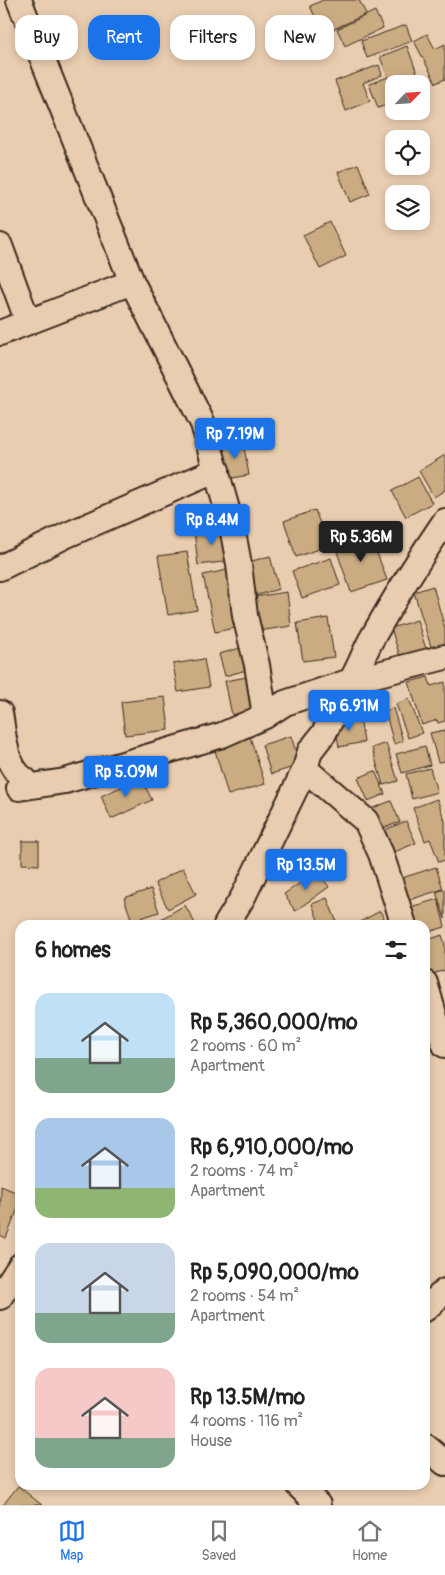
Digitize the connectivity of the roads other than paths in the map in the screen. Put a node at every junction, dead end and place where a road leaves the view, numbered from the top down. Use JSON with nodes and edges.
{"nodes":[{"id":1,"x":19,"y":0,"type":"edge"},
{"id":2,"x":0,"y":246,"type":"edge"},
{"id":3,"x":132,"y":282,"type":"junction"},
{"id":4,"x":28,"y":322,"type":"junction"},
{"id":5,"x":0,"y":333,"type":"edge"},
{"id":6,"x":217,"y":470,"type":"junction"},
{"id":7,"x":445,"y":521,"type":"edge"},
{"id":8,"x":0,"y":568,"type":"edge"},
{"id":9,"x":445,"y":657,"type":"edge"},
{"id":10,"x":350,"y":681,"type":"junction"},
{"id":11,"x":0,"y":713,"type":"edge"},
{"id":12,"x":265,"y":716,"type":"junction"},
{"id":13,"x":304,"y":769,"type":"junction"},
{"id":14,"x":229,"y":920,"type":"edge"},
{"id":15,"x":402,"y":920,"type":"edge"},
{"id":16,"x":430,"y":1001,"type":"edge"},
{"id":17,"x":445,"y":1045,"type":"edge"},
{"id":18,"x":15,"y":1274,"type":"edge"},
{"id":19,"x":445,"y":1291,"type":"edge"},
{"id":20,"x":0,"y":1296,"type":"edge"},
{"id":21,"x":430,"y":1304,"type":"edge"},
{"id":22,"x":430,"y":1450,"type":"edge"},
{"id":23,"x":445,"y":1463,"type":"edge"},
{"id":24,"x":303,"y":1490,"type":"edge"},
{"id":25,"x":318,"y":1505,"type":"edge"}],
"edges":[{"from":1,"to":3,"type":"street"},
{"from":2,"to":4,"type":"street"},
{"from":3,"to":4,"type":"street"},
{"from":3,"to":6,"type":"street"},
{"from":4,"to":5,"type":"street"},
{"from":6,"to":8,"type":"street"},
{"from":6,"to":12,"type":"street"},
{"from":7,"to":10,"type":"street"},
{"from":9,"to":10,"type":"street"},
{"from":10,"to":12,"type":"street"},
{"from":10,"to":13,"type":"street"},
{"from":11,"to":12,"type":"street"},
{"from":13,"to":14,"type":"street"},
{"from":13,"to":15,"type":"street"},
{"from":16,"to":17,"type":"street"},
{"from":18,"to":20,"type":"street"},
{"from":19,"to":21,"type":"street"},
{"from":22,"to":23,"type":"street"},
{"from":24,"to":25,"type":"street"}]}
